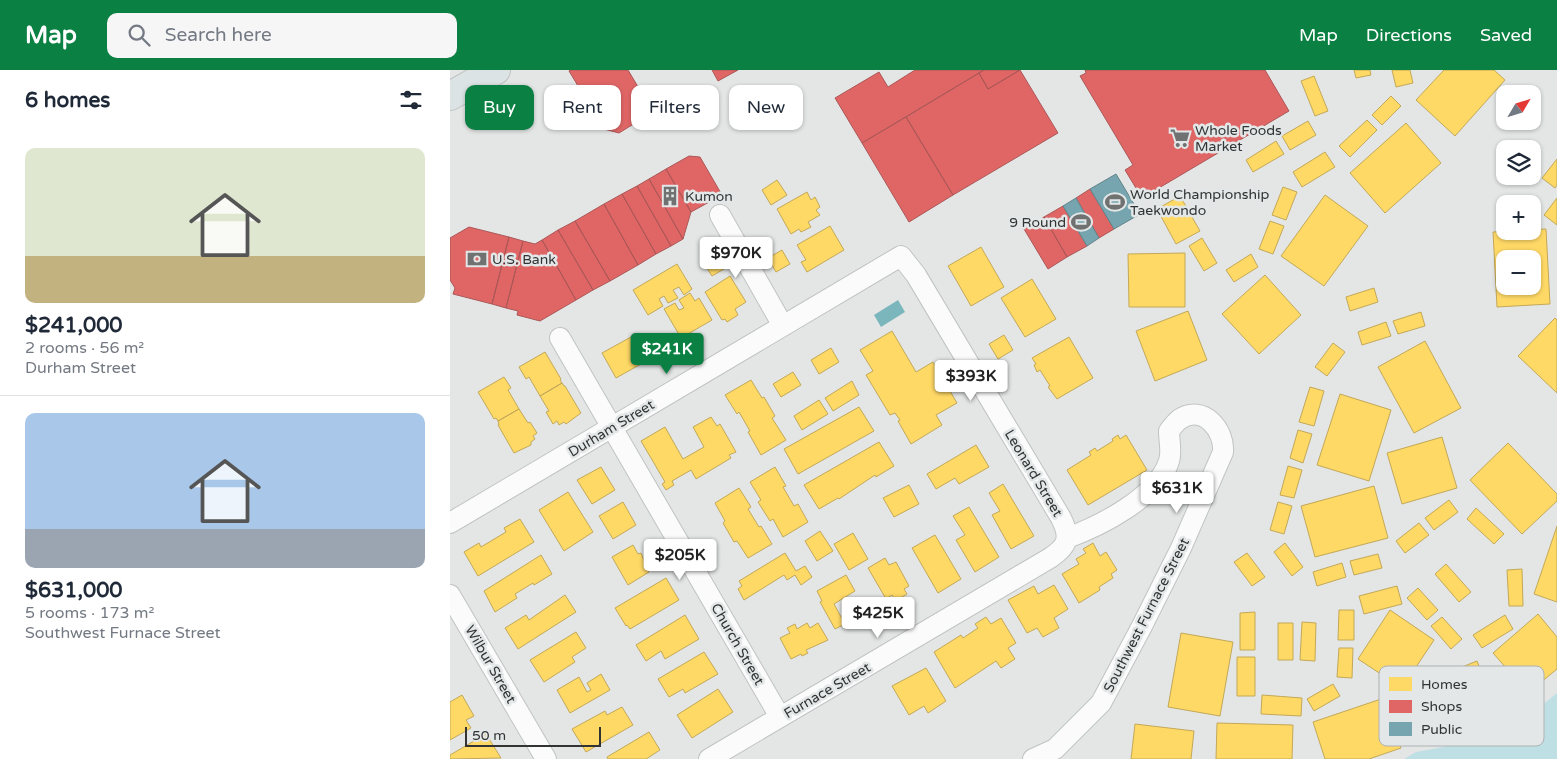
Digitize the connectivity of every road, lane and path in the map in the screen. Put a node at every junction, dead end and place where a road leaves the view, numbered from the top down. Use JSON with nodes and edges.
{"nodes":[{"id":1,"x":496,"y":70,"type":"edge"},
{"id":2,"x":450,"y":96,"type":"edge"},
{"id":3,"x":720,"y":215,"type":"dead end"},
{"id":4,"x":901,"y":256,"type":"joint"},
{"id":5,"x":783,"y":326,"type":"junction"},
{"id":6,"x":560,"y":338,"type":"dead end"},
{"id":7,"x":611,"y":428,"type":"junction"},
{"id":8,"x":450,"y":523,"type":"edge"},
{"id":9,"x":1067,"y":538,"type":"junction"},
{"id":10,"x":450,"y":595,"type":"edge"},
{"id":11,"x":780,"y":717,"type":"junction"},
{"id":12,"x":546,"y":759,"type":"edge"},
{"id":13,"x":709,"y":759,"type":"edge"},
{"id":14,"x":1033,"y":759,"type":"edge"}],
"edges":[{"from":1,"to":2,"type":"main road"},
{"from":3,"to":5,"type":"street"},
{"from":4,"to":5,"type":"street","name":"Durham Street"},
{"from":4,"to":9,"type":"street","name":"Leonard Street"},
{"from":5,"to":7,"type":"street","name":"Durham Street"},
{"from":6,"to":7,"type":"street","name":"Church Street"},
{"from":7,"to":8,"type":"street","name":"Durham Street"},
{"from":7,"to":11,"type":"street","name":"Church Street"},
{"from":9,"to":11,"type":"street","name":"Furnace Street"},
{"from":9,"to":14,"type":"street","name":"Southwest Furnace Street"},
{"from":10,"to":12,"type":"street","name":"Wilbur Street"},
{"from":11,"to":13,"type":"street","name":"Furnace Street"}]}
